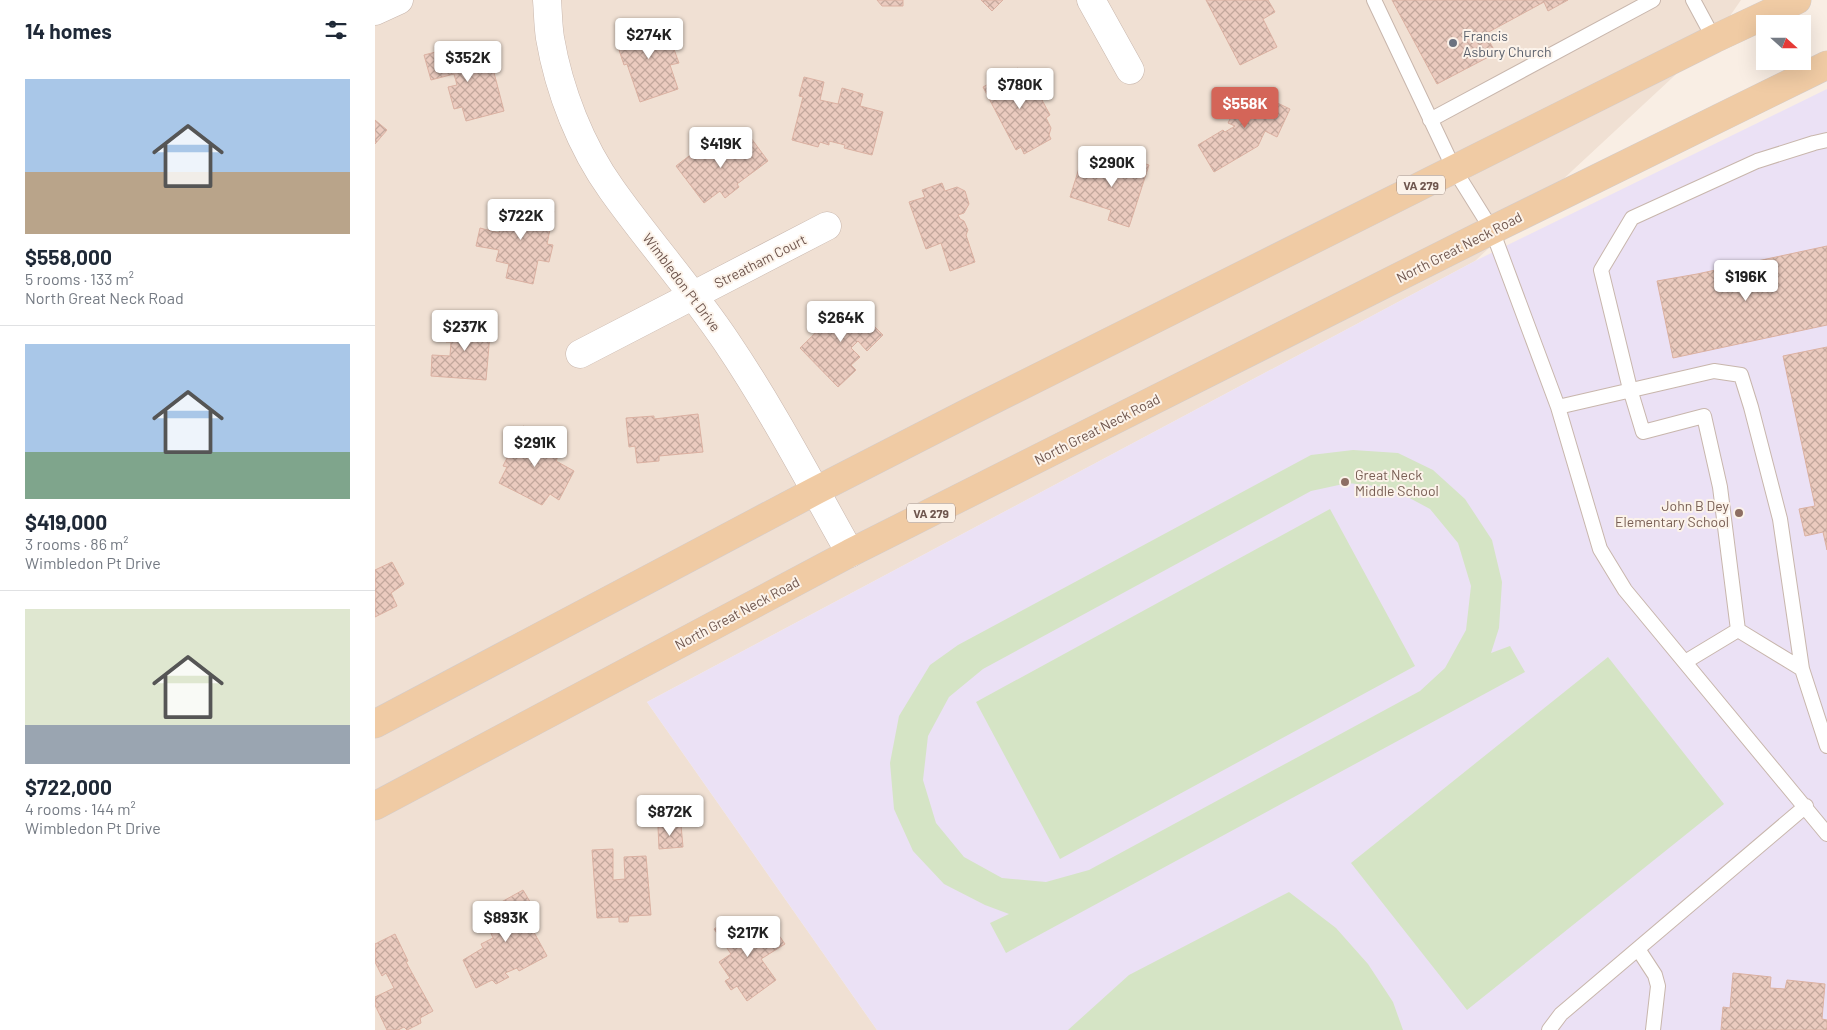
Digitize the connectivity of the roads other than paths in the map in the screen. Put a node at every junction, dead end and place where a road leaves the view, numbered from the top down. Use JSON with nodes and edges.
{"nodes":[{"id":1,"x":399,"y":0,"type":"edge"},
{"id":2,"x":547,"y":0,"type":"edge"},
{"id":3,"x":1091,"y":0,"type":"edge"},
{"id":4,"x":1374,"y":0,"type":"edge"},
{"id":5,"x":1653,"y":0,"type":"edge"},
{"id":6,"x":1693,"y":0,"type":"edge"},
{"id":7,"x":1797,"y":0,"type":"edge"},
{"id":8,"x":375,"y":12,"type":"edge"},
{"id":9,"x":1714,"y":39,"type":"junction"},
{"id":10,"x":1827,"y":65,"type":"edge"},
{"id":11,"x":1129,"y":70,"type":"dead end"},
{"id":12,"x":1430,"y":120,"type":"junction"},
{"id":13,"x":1827,"y":140,"type":"edge"},
{"id":14,"x":1454,"y":169,"type":"junction"},
{"id":15,"x":827,"y":226,"type":"dead end"},
{"id":16,"x":1492,"y":230,"type":"junction"},
{"id":17,"x":694,"y":295,"type":"junction"},
{"id":18,"x":580,"y":354,"type":"dead end"},
{"id":19,"x":1630,"y":389,"type":"junction"},
{"id":20,"x":1558,"y":406,"type":"junction"},
{"id":21,"x":815,"y":491,"type":"junction"},
{"id":22,"x":850,"y":553,"type":"junction"},
{"id":23,"x":1737,"y":630,"type":"junction"},
{"id":24,"x":1685,"y":662,"type":"junction"},
{"id":25,"x":1802,"y":669,"type":"junction"},
{"id":26,"x":375,"y":724,"type":"edge"},
{"id":27,"x":1827,"y":746,"type":"edge"},
{"id":28,"x":375,"y":806,"type":"edge"},
{"id":29,"x":1806,"y":806,"type":"junction"},
{"id":30,"x":1827,"y":834,"type":"edge"},
{"id":31,"x":1638,"y":949,"type":"junction"},
{"id":32,"x":1549,"y":1030,"type":"edge"},
{"id":33,"x":1653,"y":1030,"type":"edge"}],
"edges":[{"from":1,"to":8,"type":"street"},
{"from":2,"to":17,"type":"street","name":"Wimbledon Pt Drive"},
{"from":3,"to":11,"type":"street"},
{"from":4,"to":12,"type":"lane"},
{"from":5,"to":12,"type":"lane"},
{"from":6,"to":9,"type":"lane"},
{"from":7,"to":9,"type":"main road","number":"VA 279"},
{"from":9,"to":14,"type":"main road","number":"VA 279"},
{"from":10,"to":16,"type":"main road","name":"North Great Neck Road","number":"VA 279"},
{"from":12,"to":14,"type":"lane"},
{"from":13,"to":19,"type":"lane"},
{"from":14,"to":16,"type":"lane"},
{"from":14,"to":21,"type":"main road","number":"VA 279"},
{"from":15,"to":17,"type":"street","name":"Streatham Court"},
{"from":16,"to":20,"type":"lane"},
{"from":16,"to":22,"type":"main road","name":"North Great Neck Road","number":"VA 279"},
{"from":17,"to":18,"type":"street","name":"Streatham Court"},
{"from":17,"to":21,"type":"street","name":"Wimbledon Pt Drive"},
{"from":19,"to":20,"type":"lane"},
{"from":19,"to":23,"type":"lane"},
{"from":19,"to":25,"type":"lane"},
{"from":20,"to":24,"type":"lane"},
{"from":21,"to":22,"type":"street","name":"Wimbledon Pt Drive"},
{"from":21,"to":26,"type":"main road","number":"VA 279"},
{"from":22,"to":28,"type":"main road","name":"North Great Neck Road","number":"VA 279"},
{"from":23,"to":24,"type":"lane"},
{"from":23,"to":25,"type":"lane"},
{"from":24,"to":29,"type":"lane"},
{"from":25,"to":27,"type":"lane"},
{"from":29,"to":30,"type":"lane"},
{"from":29,"to":31,"type":"lane"},
{"from":31,"to":32,"type":"lane"},
{"from":31,"to":33,"type":"lane"}]}
